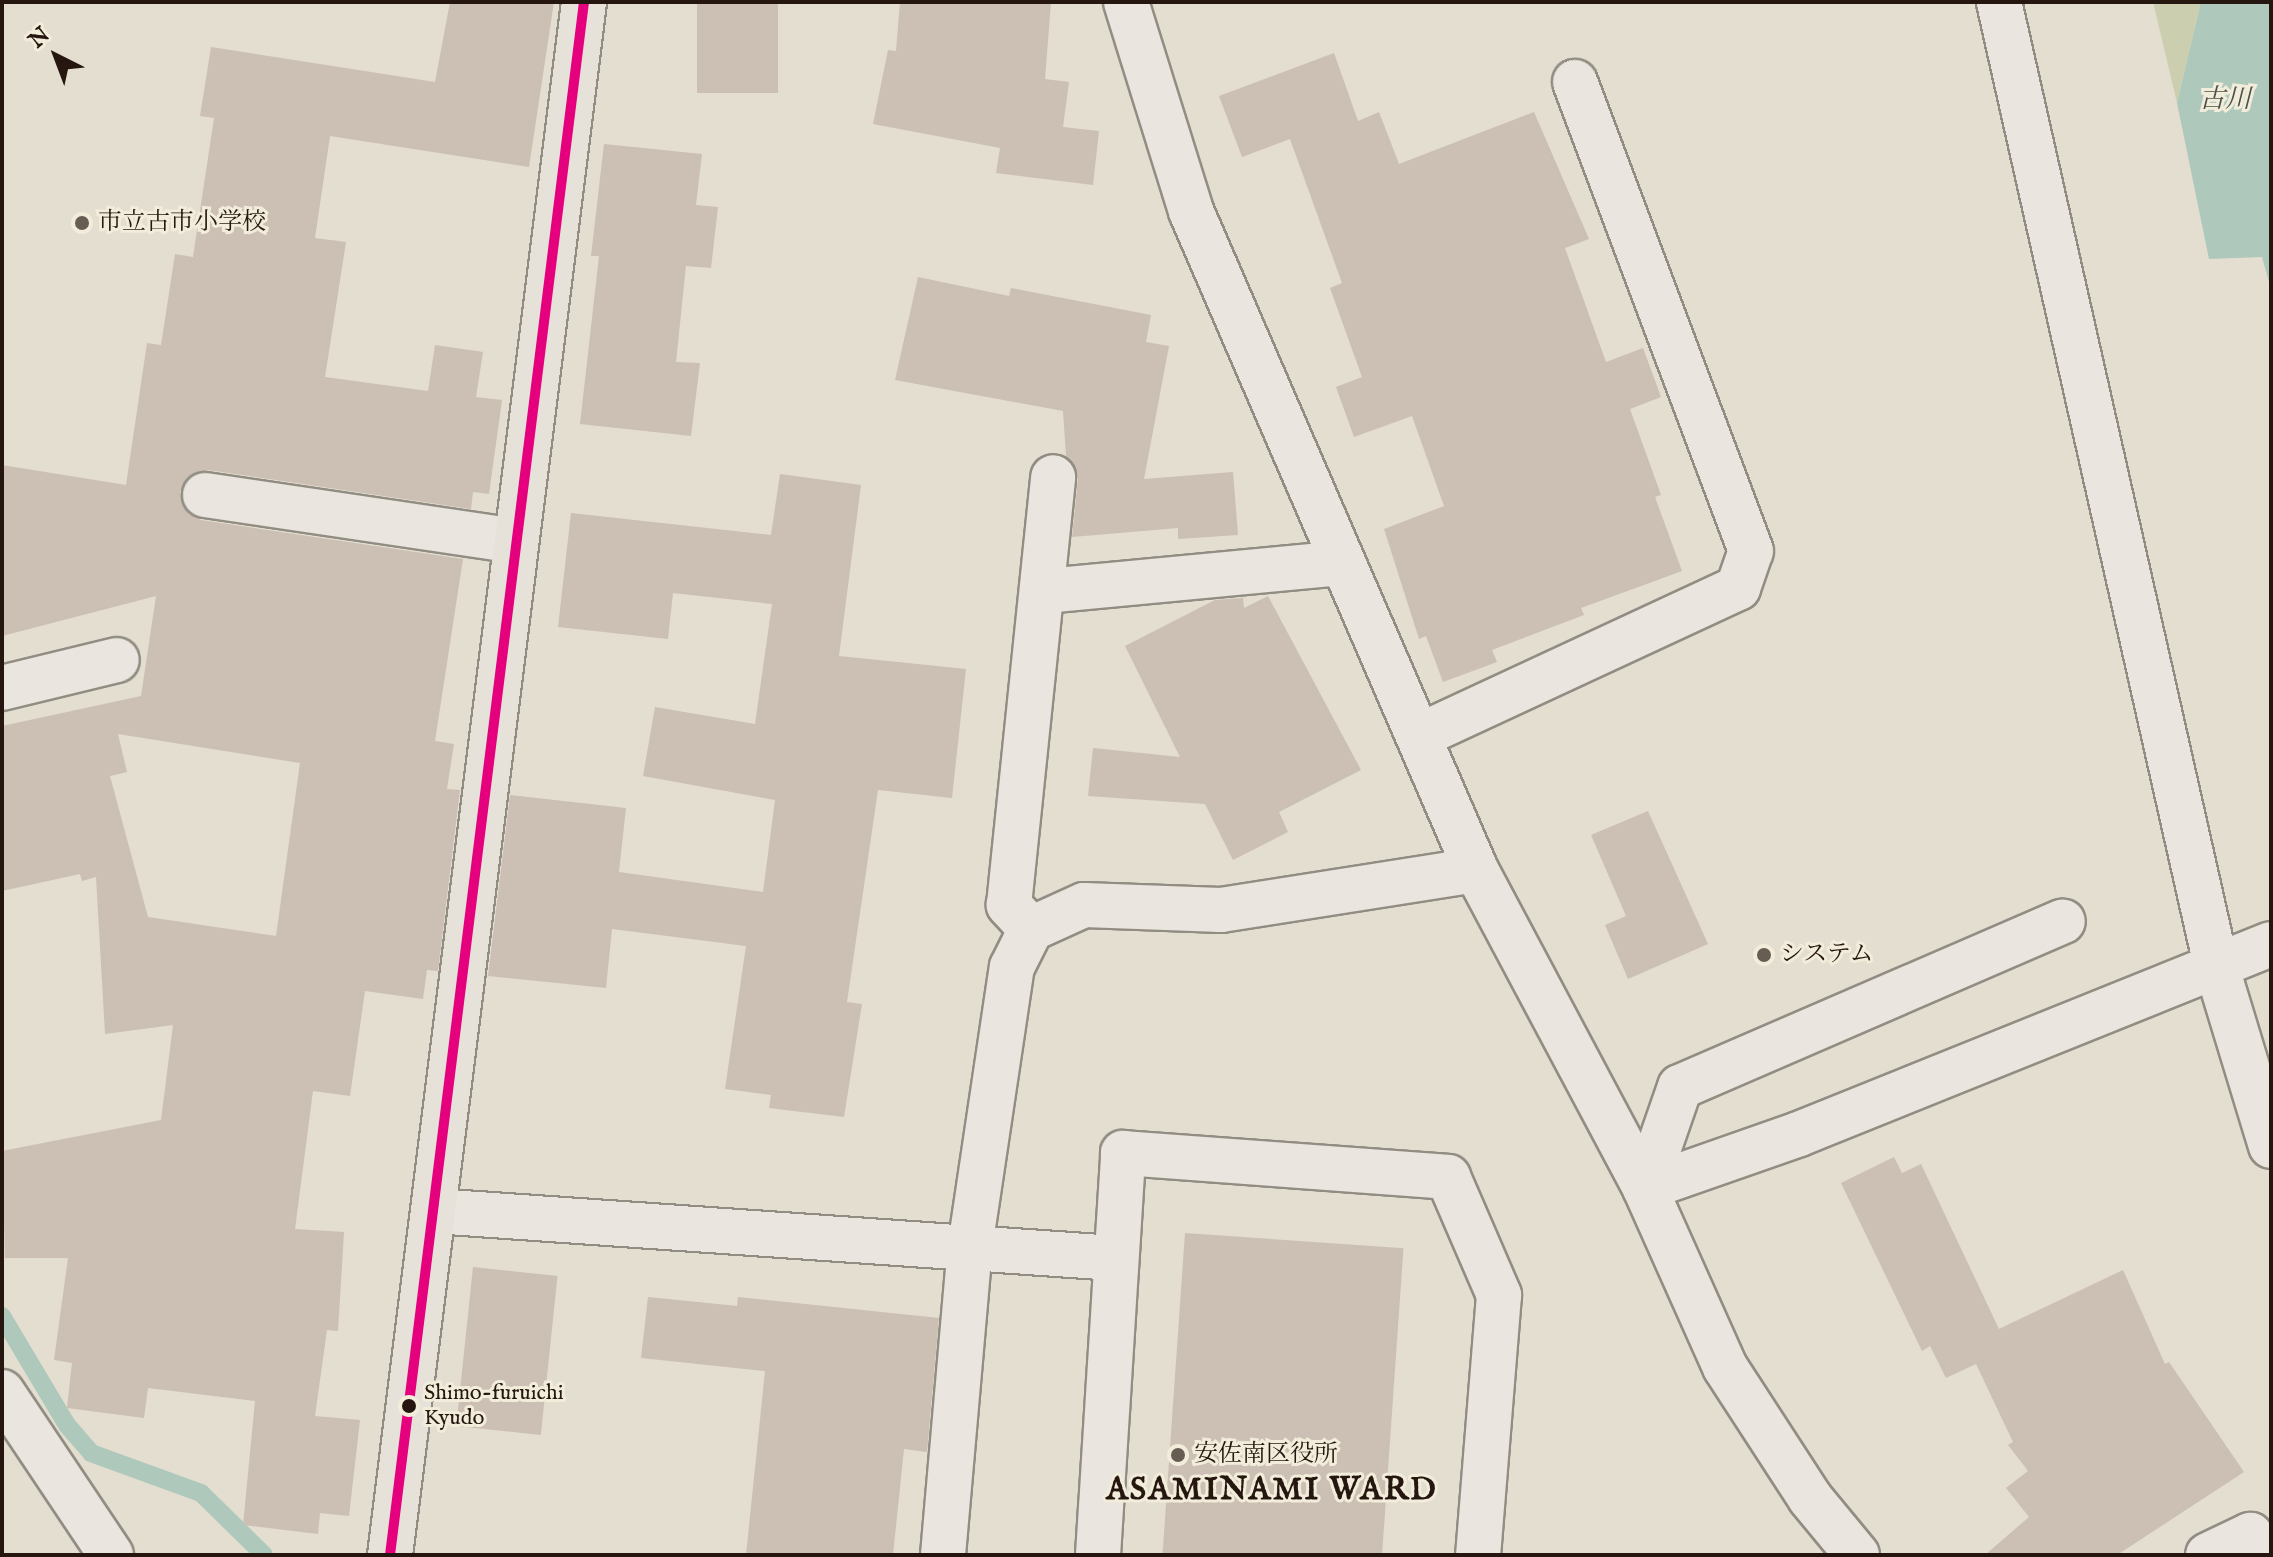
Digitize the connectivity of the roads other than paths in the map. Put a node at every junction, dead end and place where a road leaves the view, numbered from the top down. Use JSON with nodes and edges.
{"nodes":[{"id":1,"x":584,"y":2,"type":"edge"},
{"id":2,"x":1126,"y":2,"type":"edge"},
{"id":3,"x":1999,"y":2,"type":"edge"},
{"id":4,"x":1575,"y":82,"type":"dead end"},
{"id":5,"x":1053,"y":477,"type":"dead end"},
{"id":6,"x":205,"y":495,"type":"dead end"},
{"id":7,"x":515,"y":541,"type":"junction"},
{"id":8,"x":1343,"y":563,"type":"junction"},
{"id":9,"x":1045,"y":591,"type":"junction"},
{"id":10,"x":117,"y":660,"type":"dead end"},
{"id":11,"x":2,"y":688,"type":"edge"},
{"id":12,"x":1419,"y":736,"type":"junction"},
{"id":13,"x":1476,"y":870,"type":"junction"},
{"id":14,"x":2063,"y":921,"type":"dead end"},
{"id":15,"x":1031,"y":929,"type":"junction"},
{"id":16,"x":2243,"y":955,"type":"edge"},
{"id":17,"x":2271,"y":1146,"type":"edge"},
{"id":18,"x":1645,"y":1188,"type":"junction"},
{"id":19,"x":434,"y":1211,"type":"junction"},
{"id":20,"x":970,"y":1247,"type":"junction"},
{"id":21,"x":1115,"y":1258,"type":"junction"},
{"id":22,"x":2,"y":1392,"type":"edge"},
{"id":23,"x":111,"y":1555,"type":"edge"},
{"id":24,"x":390,"y":1555,"type":"edge"},
{"id":25,"x":943,"y":1555,"type":"edge"},
{"id":26,"x":1098,"y":1555,"type":"edge"},
{"id":27,"x":1478,"y":1555,"type":"edge"},
{"id":28,"x":1857,"y":1555,"type":"edge"},
{"id":29,"x":2208,"y":1555,"type":"edge"},
{"id":30,"x":2261,"y":1555,"type":"edge"}],
"edges":[{"from":1,"to":7,"type":"main road"},
{"from":2,"to":8,"type":"street"},
{"from":3,"to":16,"type":"street"},
{"from":4,"to":12,"type":"street"},
{"from":5,"to":9,"type":"street"},
{"from":6,"to":7,"type":"street"},
{"from":7,"to":19,"type":"main road"},
{"from":8,"to":9,"type":"street"},
{"from":8,"to":12,"type":"street"},
{"from":9,"to":15,"type":"street"},
{"from":10,"to":11,"type":"street"},
{"from":12,"to":13,"type":"street"},
{"from":13,"to":15,"type":"street"},
{"from":13,"to":18,"type":"street"},
{"from":14,"to":18,"type":"street"},
{"from":15,"to":20,"type":"street"},
{"from":16,"to":17,"type":"street"},
{"from":16,"to":18,"type":"street"},
{"from":18,"to":28,"type":"street"},
{"from":19,"to":20,"type":"street"},
{"from":19,"to":24,"type":"main road"},
{"from":20,"to":21,"type":"street"},
{"from":20,"to":25,"type":"street"},
{"from":21,"to":26,"type":"street"},
{"from":21,"to":27,"type":"street"},
{"from":22,"to":23,"type":"street"},
{"from":29,"to":30,"type":"street"}]}
